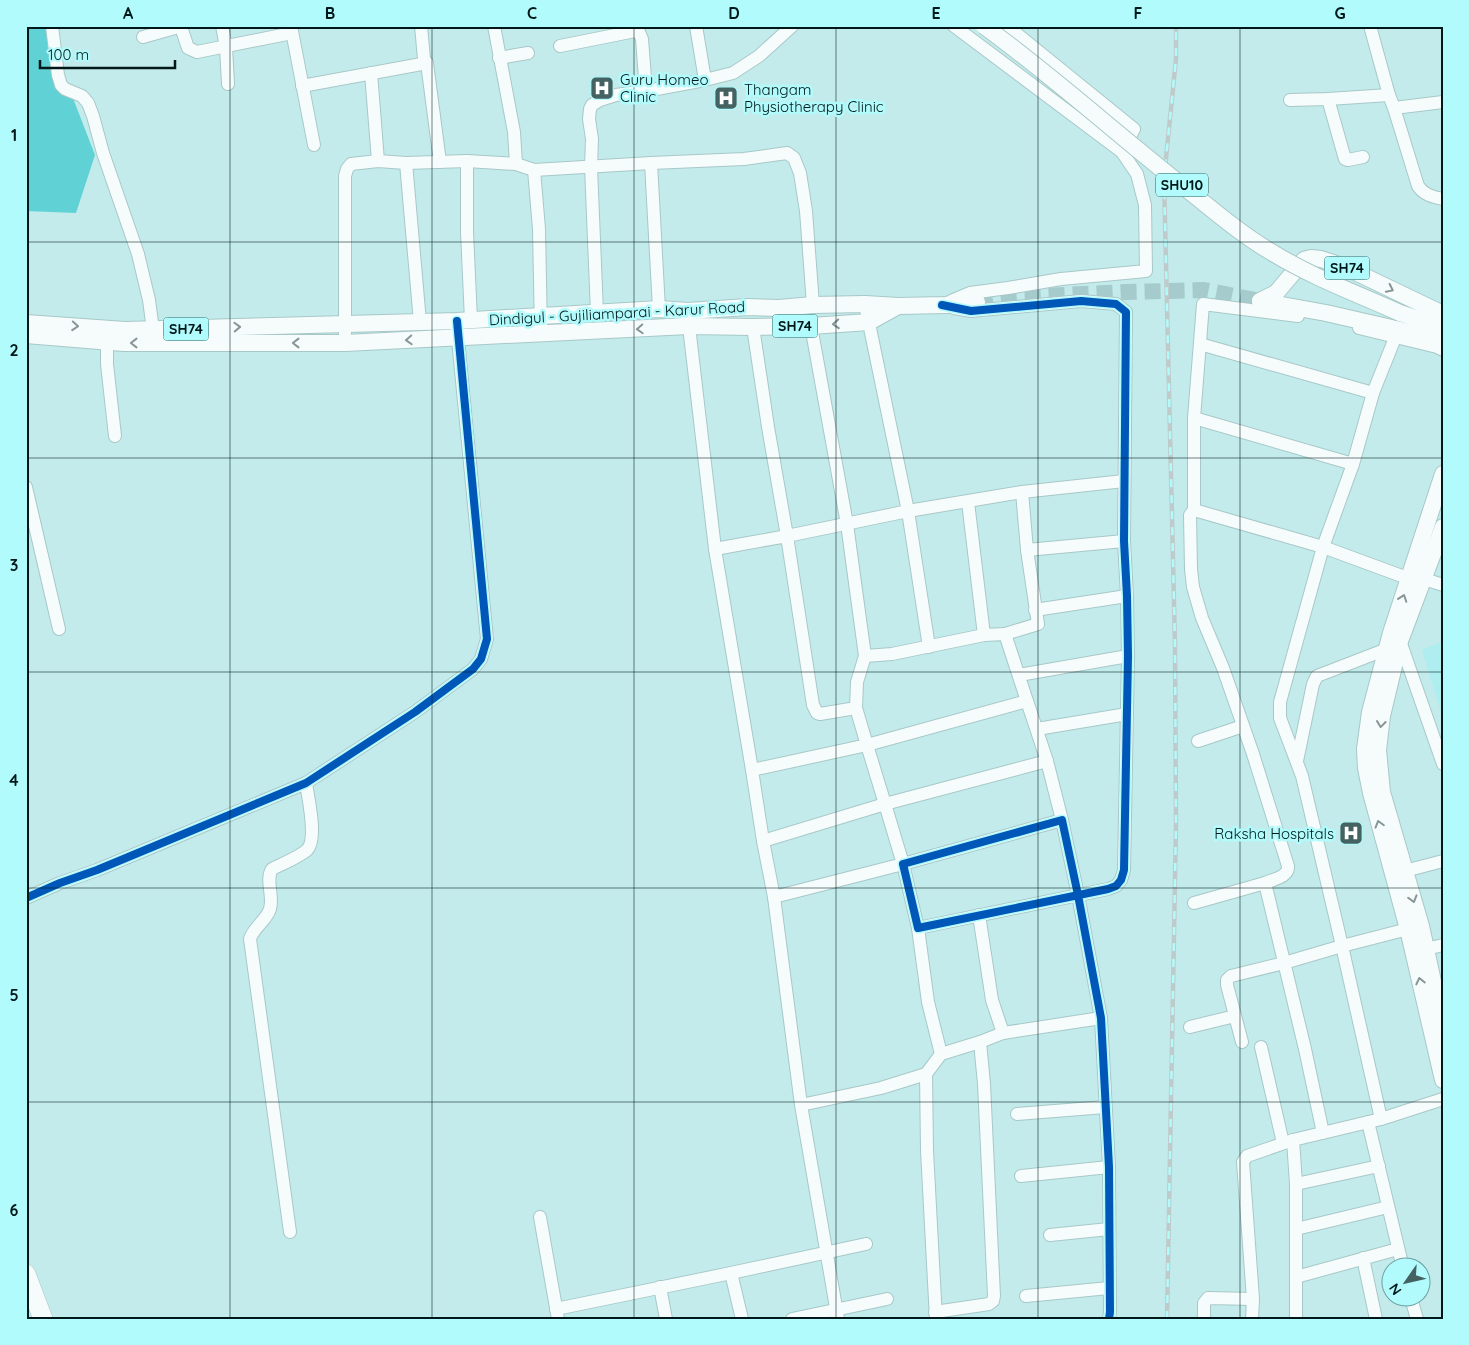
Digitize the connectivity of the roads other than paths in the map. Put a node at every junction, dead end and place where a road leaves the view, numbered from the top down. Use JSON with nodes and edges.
{"nodes":[{"id":1,"x":52,"y":26,"type":"edge"},
{"id":2,"x":182,"y":26,"type":"edge"},
{"id":3,"x":222,"y":26,"type":"edge"},
{"id":4,"x":421,"y":26,"type":"edge"},
{"id":5,"x":494,"y":26,"type":"edge"},
{"id":6,"x":696,"y":26,"type":"edge"},
{"id":7,"x":792,"y":26,"type":"edge"},
{"id":8,"x":954,"y":26,"type":"edge"},
{"id":9,"x":984,"y":26,"type":"edge"},
{"id":10,"x":1007,"y":26,"type":"edge"},
{"id":11,"x":1370,"y":26,"type":"edge"},
{"id":12,"x":292,"y":28,"type":"edge"},
{"id":13,"x":1018,"y":36,"type":"junction"},
{"id":14,"x":143,"y":37,"type":"dead end"},
{"id":15,"x":560,"y":46,"type":"dead end"},
{"id":16,"x":226,"y":47,"type":"junction"},
{"id":17,"x":528,"y":53,"type":"dead end"},
{"id":18,"x":499,"y":58,"type":"junction"},
{"id":19,"x":1002,"y":62,"type":"junction"},
{"id":20,"x":427,"y":63,"type":"junction"},
{"id":21,"x":371,"y":73,"type":"junction"},
{"id":22,"x":705,"y":80,"type":"junction"},
{"id":23,"x":228,"y":84,"type":"dead end"},
{"id":24,"x":302,"y":86,"type":"junction"},
{"id":25,"x":646,"y":91,"type":"junction"},
{"id":26,"x":1389,"y":95,"type":"junction"},
{"id":27,"x":1328,"y":99,"type":"junction"},
{"id":28,"x":1290,"y":100,"type":"dead end"},
{"id":29,"x":1443,"y":102,"type":"edge"},
{"id":30,"x":1394,"y":108,"type":"junction"},
{"id":31,"x":314,"y":145,"type":"dead end"},
{"id":32,"x":1122,"y":152,"type":"junction"},
{"id":33,"x":1362,"y":157,"type":"dead end"},
{"id":34,"x":378,"y":161,"type":"junction"},
{"id":35,"x":467,"y":161,"type":"junction"},
{"id":36,"x":440,"y":162,"type":"junction"},
{"id":37,"x":406,"y":163,"type":"junction"},
{"id":38,"x":651,"y":163,"type":"junction"},
{"id":39,"x":516,"y":164,"type":"junction"},
{"id":40,"x":590,"y":167,"type":"junction"},
{"id":41,"x":534,"y":170,"type":"junction"},
{"id":42,"x":1443,"y":199,"type":"edge"},
{"id":43,"x":977,"y":302,"type":"tunnel mouth"},
{"id":44,"x":865,"y":304,"type":"junction"},
{"id":45,"x":813,"y":305,"type":"junction"},
{"id":46,"x":942,"y":305,"type":"junction"},
{"id":47,"x":898,"y":306,"type":"junction"},
{"id":48,"x":659,"y":309,"type":"junction"},
{"id":49,"x":597,"y":313,"type":"junction"},
{"id":50,"x":540,"y":316,"type":"junction"},
{"id":51,"x":688,"y":318,"type":"junction"},
{"id":52,"x":420,"y":322,"type":"junction"},
{"id":53,"x":869,"y":322,"type":"junction"},
{"id":54,"x":26,"y":323,"type":"edge"},
{"id":55,"x":345,"y":324,"type":"junction"},
{"id":56,"x":462,"y":326,"type":"junction"},
{"id":57,"x":811,"y":326,"type":"junction"},
{"id":58,"x":753,"y":327,"type":"junction"},
{"id":59,"x":1442,"y":327,"type":"edge"},
{"id":60,"x":153,"y":330,"type":"junction"},
{"id":61,"x":541,"y":333,"type":"junction"},
{"id":62,"x":26,"y":336,"type":"edge"},
{"id":63,"x":1395,"y":338,"type":"junction"},
{"id":64,"x":107,"y":342,"type":"junction"},
{"id":65,"x":345,"y":343,"type":"junction"},
{"id":66,"x":1200,"y":344,"type":"junction"},
{"id":67,"x":1443,"y":350,"type":"edge"},
{"id":68,"x":1373,"y":393,"type":"junction"},
{"id":69,"x":1194,"y":418,"type":"junction"},
{"id":70,"x":115,"y":436,"type":"dead end"},
{"id":71,"x":1352,"y":464,"type":"junction"},
{"id":72,"x":1443,"y":474,"type":"edge"},
{"id":73,"x":1124,"y":481,"type":"junction"},
{"id":74,"x":26,"y":487,"type":"edge"},
{"id":75,"x":1022,"y":492,"type":"junction"},
{"id":76,"x":968,"y":502,"type":"junction"},
{"id":77,"x":1194,"y":510,"type":"junction"},
{"id":78,"x":908,"y":511,"type":"junction"},
{"id":79,"x":846,"y":524,"type":"junction"},
{"id":80,"x":1443,"y":528,"type":"edge"},
{"id":81,"x":787,"y":536,"type":"junction"},
{"id":82,"x":1124,"y":541,"type":"junction"},
{"id":83,"x":1323,"y":548,"type":"junction"},
{"id":84,"x":715,"y":549,"type":"junction"},
{"id":85,"x":1027,"y":550,"type":"junction"},
{"id":86,"x":1417,"y":579,"type":"junction"},
{"id":87,"x":1443,"y":585,"type":"edge"},
{"id":88,"x":1127,"y":596,"type":"junction"},
{"id":89,"x":1035,"y":610,"type":"junction"},
{"id":90,"x":59,"y":629,"type":"dead end"},
{"id":91,"x":1005,"y":634,"type":"junction"},
{"id":92,"x":984,"y":635,"type":"junction"},
{"id":93,"x":1393,"y":645,"type":"junction"},
{"id":94,"x":929,"y":647,"type":"junction"},
{"id":95,"x":865,"y":656,"type":"junction"},
{"id":96,"x":1128,"y":656,"type":"junction"},
{"id":97,"x":1019,"y":676,"type":"junction"},
{"id":98,"x":1028,"y":701,"type":"junction"},
{"id":99,"x":856,"y":708,"type":"junction"},
{"id":100,"x":1127,"y":714,"type":"junction"},
{"id":101,"x":1243,"y":726,"type":"junction"},
{"id":102,"x":1037,"y":729,"type":"junction"},
{"id":103,"x":1198,"y":741,"type":"dead end"},
{"id":104,"x":867,"y":745,"type":"junction"},
{"id":105,"x":1047,"y":762,"type":"junction"},
{"id":106,"x":1297,"y":762,"type":"junction"},
{"id":107,"x":1443,"y":764,"type":"edge"},
{"id":108,"x":752,"y":770,"type":"junction"},
{"id":109,"x":306,"y":784,"type":"junction"},
{"id":110,"x":885,"y":804,"type":"junction"},
{"id":111,"x":1062,"y":820,"type":"junction"},
{"id":112,"x":763,"y":841,"type":"junction"},
{"id":113,"x":1443,"y":861,"type":"edge"},
{"id":114,"x":903,"y":864,"type":"junction"},
{"id":115,"x":1399,"y":872,"type":"junction"},
{"id":116,"x":1265,"y":882,"type":"junction"},
{"id":117,"x":1078,"y":895,"type":"junction"},
{"id":118,"x":26,"y":898,"type":"edge"},
{"id":119,"x":774,"y":898,"type":"junction"},
{"id":120,"x":1194,"y":903,"type":"dead end"},
{"id":121,"x":979,"y":915,"type":"junction"},
{"id":122,"x":918,"y":928,"type":"junction"},
{"id":123,"x":1408,"y":929,"type":"junction"},
{"id":124,"x":1443,"y":945,"type":"edge"},
{"id":125,"x":1342,"y":946,"type":"junction"},
{"id":126,"x":1426,"y":949,"type":"junction"},
{"id":127,"x":1284,"y":963,"type":"junction"},
{"id":128,"x":1235,"y":1016,"type":"junction"},
{"id":129,"x":1100,"y":1018,"type":"junction"},
{"id":130,"x":1190,"y":1027,"type":"dead end"},
{"id":131,"x":1443,"y":1028,"type":"edge"},
{"id":132,"x":1003,"y":1033,"type":"junction"},
{"id":133,"x":980,"y":1042,"type":"junction"},
{"id":134,"x":1242,"y":1042,"type":"dead end"},
{"id":135,"x":1261,"y":1047,"type":"dead end"},
{"id":136,"x":941,"y":1054,"type":"junction"},
{"id":137,"x":926,"y":1074,"type":"junction"},
{"id":138,"x":1443,"y":1080,"type":"edge"},
{"id":139,"x":1443,"y":1099,"type":"edge"},
{"id":140,"x":801,"y":1105,"type":"junction"},
{"id":141,"x":1106,"y":1107,"type":"junction"},
{"id":142,"x":1017,"y":1114,"type":"dead end"},
{"id":143,"x":1375,"y":1120,"type":"junction"},
{"id":144,"x":1323,"y":1133,"type":"junction"},
{"id":145,"x":1288,"y":1141,"type":"junction"},
{"id":146,"x":1379,"y":1166,"type":"junction"},
{"id":147,"x":1109,"y":1167,"type":"junction"},
{"id":148,"x":1021,"y":1176,"type":"dead end"},
{"id":149,"x":1296,"y":1184,"type":"junction"},
{"id":150,"x":1388,"y":1208,"type":"junction"},
{"id":151,"x":540,"y":1217,"type":"dead end"},
{"id":152,"x":1296,"y":1229,"type":"junction"},
{"id":153,"x":1109,"y":1230,"type":"junction"},
{"id":154,"x":290,"y":1232,"type":"dead end"},
{"id":155,"x":1050,"y":1235,"type":"dead end"},
{"id":156,"x":866,"y":1244,"type":"dead end"},
{"id":157,"x":1398,"y":1249,"type":"junction"},
{"id":158,"x":828,"y":1252,"type":"junction"},
{"id":159,"x":1363,"y":1258,"type":"junction"},
{"id":160,"x":1400,"y":1258,"type":"edge"},
{"id":161,"x":731,"y":1273,"type":"junction"},
{"id":162,"x":26,"y":1274,"type":"edge"},
{"id":163,"x":1296,"y":1277,"type":"junction"},
{"id":164,"x":660,"y":1287,"type":"junction"},
{"id":165,"x":1109,"y":1288,"type":"junction"},
{"id":166,"x":1026,"y":1296,"type":"dead end"},
{"id":167,"x":1253,"y":1298,"type":"junction"},
{"id":168,"x":887,"y":1299,"type":"dead end"},
{"id":169,"x":557,"y":1314,"type":"edge"},
{"id":170,"x":838,"y":1314,"type":"edge"},
{"id":171,"x":935,"y":1315,"type":"edge"},
{"id":172,"x":44,"y":1319,"type":"edge"},
{"id":173,"x":666,"y":1319,"type":"edge"},
{"id":174,"x":742,"y":1319,"type":"edge"},
{"id":175,"x":792,"y":1319,"type":"edge"},
{"id":176,"x":1109,"y":1319,"type":"edge"},
{"id":177,"x":1204,"y":1319,"type":"edge"},
{"id":178,"x":1252,"y":1319,"type":"edge"},
{"id":179,"x":1296,"y":1319,"type":"edge"},
{"id":180,"x":1376,"y":1319,"type":"edge"}],
"edges":[{"from":1,"to":60,"type":"street"},
{"from":2,"to":14,"type":"street"},
{"from":2,"to":16,"type":"street"},
{"from":3,"to":16,"type":"street"},
{"from":4,"to":20,"type":"street"},
{"from":5,"to":18,"type":"street"},
{"from":6,"to":22,"type":"street"},
{"from":7,"to":22,"type":"street"},
{"from":8,"to":19,"type":"street"},
{"from":9,"to":59,"type":"main road","number":"SHU10","bridge":true},
{"from":10,"to":13,"type":"street"},
{"from":11,"to":26,"type":"street"},
{"from":12,"to":16,"type":"street"},
{"from":12,"to":24,"type":"street"},
{"from":13,"to":19,"type":"street"},
{"from":13,"to":32,"type":"street"},
{"from":15,"to":25,"type":"street"},
{"from":16,"to":23,"type":"street"},
{"from":17,"to":18,"type":"street"},
{"from":18,"to":39,"type":"street"},
{"from":19,"to":32,"type":"street"},
{"from":20,"to":21,"type":"street"},
{"from":20,"to":36,"type":"street"},
{"from":21,"to":24,"type":"street"},
{"from":21,"to":34,"type":"street"},
{"from":22,"to":25,"type":"street"},
{"from":24,"to":31,"type":"street"},
{"from":25,"to":40,"type":"street"},
{"from":26,"to":27,"type":"street"},
{"from":26,"to":30,"type":"street"},
{"from":27,"to":28,"type":"street"},
{"from":27,"to":33,"type":"street"},
{"from":29,"to":30,"type":"street"},
{"from":30,"to":42,"type":"street"},
{"from":32,"to":46,"type":"street"},
{"from":34,"to":37,"type":"street"},
{"from":34,"to":55,"type":"street"},
{"from":35,"to":36,"type":"street"},
{"from":35,"to":39,"type":"street"},
{"from":35,"to":56,"type":"street"},
{"from":36,"to":37,"type":"street"},
{"from":37,"to":52,"type":"street"},
{"from":38,"to":40,"type":"street"},
{"from":38,"to":45,"type":"street"},
{"from":38,"to":48,"type":"street"},
{"from":39,"to":41,"type":"street"},
{"from":40,"to":41,"type":"street"},
{"from":40,"to":49,"type":"street"},
{"from":41,"to":50,"type":"street"},
{"from":43,"to":46,"type":"main road","number":"SH74"},
{"from":44,"to":45,"type":"main road","name":"Dindigul - Gujiliamparai - Karur Road","number":"SH74"},
{"from":44,"to":47,"type":"main road","name":"Dindigul - Gujiliamparai - Karur Road","number":"SH74"},
{"from":44,"to":53,"type":"street"},
{"from":45,"to":51,"type":"main road","name":"Dindigul - Gujiliamparai - Karur Road","number":"SH74"},
{"from":46,"to":47,"type":"main road","name":"Dindigul - Gujiliamparai - Karur Road","number":"SH74"},
{"from":46,"to":73,"type":"street"},
{"from":47,"to":53,"type":"main road","name":"Dindigul - Gujiliamparai - Karur Road","number":"SH74"},
{"from":48,"to":49,"type":"main road","name":"Dindigul - Gujiliamparai - Karur Road","number":"SH74"},
{"from":48,"to":51,"type":"main road","name":"Dindigul - Gujiliamparai - Karur Road","number":"SH74"},
{"from":49,"to":50,"type":"main road","name":"Dindigul - Gujiliamparai - Karur Road","number":"SH74"},
{"from":50,"to":56,"type":"main road","name":"Dindigul - Gujiliamparai - Karur Road","number":"SH74"},
{"from":50,"to":61,"type":"street"},
{"from":51,"to":58,"type":"main road","name":"Dindigul - Gujiliamparai - Karur Road","number":"SH74"},
{"from":51,"to":61,"type":"main road","number":"SH74","one_way":true},
{"from":51,"to":84,"type":"street"},
{"from":52,"to":55,"type":"main road","number":"SH74"},
{"from":52,"to":56,"type":"main road","number":"SH74"},
{"from":53,"to":57,"type":"main road","name":"Dindigul - Gujiliamparai - Karur Road","number":"SH74","one_way":true},
{"from":53,"to":78,"type":"street"},
{"from":54,"to":60,"type":"main road","number":"SH74","one_way":true},
{"from":60,"to":55,"type":"main road","number":"SH74","one_way":true},
{"from":55,"to":65,"type":"street"},
{"from":56,"to":61,"type":"main road","number":"SH74"},
{"from":56,"to":65,"type":"main road","number":"SH74","one_way":true},
{"from":56,"to":109,"type":"street"},
{"from":57,"to":58,"type":"main road","name":"Dindigul - Gujiliamparai - Karur Road","number":"SH74"},
{"from":57,"to":79,"type":"street"},
{"from":58,"to":81,"type":"street"},
{"from":59,"to":59,"type":"main road","number":"SH74","one_way":true},
{"from":62,"to":64,"type":"main road","number":"SH74"},
{"from":63,"to":66,"type":"street"},
{"from":63,"to":67,"type":"street"},
{"from":63,"to":68,"type":"street"},
{"from":65,"to":64,"type":"main road","number":"SH74","one_way":true},
{"from":64,"to":70,"type":"street"},
{"from":66,"to":68,"type":"street"},
{"from":66,"to":69,"type":"street"},
{"from":68,"to":71,"type":"street"},
{"from":69,"to":71,"type":"street"},
{"from":69,"to":77,"type":"street"},
{"from":71,"to":83,"type":"street"},
{"from":72,"to":86,"type":"main road"},
{"from":73,"to":75,"type":"street"},
{"from":73,"to":82,"type":"street"},
{"from":74,"to":90,"type":"street"},
{"from":75,"to":76,"type":"street"},
{"from":75,"to":85,"type":"street"},
{"from":76,"to":78,"type":"street"},
{"from":76,"to":92,"type":"street"},
{"from":77,"to":83,"type":"street"},
{"from":77,"to":101,"type":"street"},
{"from":78,"to":79,"type":"street"},
{"from":78,"to":94,"type":"street"},
{"from":79,"to":81,"type":"street"},
{"from":79,"to":95,"type":"street"},
{"from":80,"to":86,"type":"main road"},
{"from":81,"to":84,"type":"street"},
{"from":81,"to":99,"type":"street"},
{"from":82,"to":85,"type":"street"},
{"from":82,"to":88,"type":"street"},
{"from":83,"to":86,"type":"street"},
{"from":83,"to":106,"type":"street"},
{"from":84,"to":108,"type":"street"},
{"from":85,"to":89,"type":"street"},
{"from":86,"to":87,"type":"street"},
{"from":86,"to":93,"type":"main road"},
{"from":88,"to":89,"type":"street"},
{"from":88,"to":96,"type":"street"},
{"from":89,"to":91,"type":"street"},
{"from":91,"to":92,"type":"street"},
{"from":91,"to":97,"type":"street"},
{"from":92,"to":94,"type":"street"},
{"from":93,"to":106,"type":"street"},
{"from":93,"to":107,"type":"street"},
{"from":93,"to":115,"type":"main road"},
{"from":94,"to":95,"type":"street"},
{"from":95,"to":99,"type":"street"},
{"from":96,"to":97,"type":"street"},
{"from":96,"to":100,"type":"street"},
{"from":97,"to":98,"type":"street"},
{"from":98,"to":102,"type":"street"},
{"from":98,"to":104,"type":"street"},
{"from":99,"to":104,"type":"street"},
{"from":100,"to":102,"type":"street"},
{"from":100,"to":117,"type":"street"},
{"from":101,"to":103,"type":"street"},
{"from":101,"to":116,"type":"street"},
{"from":102,"to":105,"type":"street"},
{"from":104,"to":108,"type":"street"},
{"from":104,"to":110,"type":"street"},
{"from":105,"to":110,"type":"street"},
{"from":105,"to":111,"type":"street"},
{"from":106,"to":125,"type":"street"},
{"from":108,"to":112,"type":"street"},
{"from":109,"to":118,"type":"street"},
{"from":109,"to":154,"type":"street"},
{"from":110,"to":112,"type":"street"},
{"from":110,"to":114,"type":"street"},
{"from":111,"to":114,"type":"street"},
{"from":111,"to":117,"type":"street"},
{"from":112,"to":119,"type":"street"},
{"from":113,"to":115,"type":"street"},
{"from":114,"to":119,"type":"street"},
{"from":114,"to":122,"type":"street"},
{"from":115,"to":123,"type":"main road"},
{"from":115,"to":126,"type":"main road","one_way":true},
{"from":116,"to":120,"type":"street"},
{"from":116,"to":127,"type":"street"},
{"from":117,"to":121,"type":"street"},
{"from":117,"to":129,"type":"street"},
{"from":119,"to":140,"type":"street"},
{"from":121,"to":122,"type":"street"},
{"from":121,"to":132,"type":"street"},
{"from":122,"to":136,"type":"street"},
{"from":123,"to":125,"type":"street"},
{"from":138,"to":123,"type":"main road","one_way":true},
{"from":124,"to":126,"type":"street"},
{"from":125,"to":127,"type":"street"},
{"from":125,"to":143,"type":"street"},
{"from":126,"to":131,"type":"main road"},
{"from":127,"to":128,"type":"street"},
{"from":127,"to":144,"type":"street"},
{"from":128,"to":130,"type":"street"},
{"from":128,"to":134,"type":"street"},
{"from":129,"to":132,"type":"street"},
{"from":129,"to":141,"type":"street"},
{"from":132,"to":133,"type":"street"},
{"from":133,"to":136,"type":"street"},
{"from":133,"to":171,"type":"street"},
{"from":135,"to":145,"type":"street"},
{"from":136,"to":137,"type":"street"},
{"from":137,"to":140,"type":"street"},
{"from":137,"to":171,"type":"street"},
{"from":139,"to":143,"type":"street"},
{"from":140,"to":158,"type":"street"},
{"from":141,"to":142,"type":"street"},
{"from":141,"to":147,"type":"street"},
{"from":143,"to":144,"type":"street"},
{"from":143,"to":146,"type":"street"},
{"from":144,"to":145,"type":"street"},
{"from":145,"to":149,"type":"street"},
{"from":145,"to":167,"type":"street"},
{"from":146,"to":149,"type":"street"},
{"from":146,"to":150,"type":"street"},
{"from":147,"to":148,"type":"street"},
{"from":147,"to":153,"type":"street"},
{"from":149,"to":152,"type":"street"},
{"from":150,"to":152,"type":"street"},
{"from":150,"to":157,"type":"street"},
{"from":151,"to":169,"type":"street"},
{"from":152,"to":163,"type":"street"},
{"from":153,"to":155,"type":"street"},
{"from":153,"to":165,"type":"street"},
{"from":156,"to":158,"type":"street"},
{"from":157,"to":159,"type":"street"},
{"from":157,"to":160,"type":"street"},
{"from":158,"to":161,"type":"street"},
{"from":158,"to":170,"type":"street"},
{"from":159,"to":163,"type":"street"},
{"from":159,"to":180,"type":"street"},
{"from":161,"to":164,"type":"street"},
{"from":161,"to":174,"type":"street"},
{"from":162,"to":172,"type":"highway"},
{"from":163,"to":179,"type":"street"},
{"from":164,"to":169,"type":"street"},
{"from":164,"to":173,"type":"street"},
{"from":165,"to":166,"type":"street"},
{"from":165,"to":176,"type":"street"},
{"from":167,"to":177,"type":"street"},
{"from":167,"to":178,"type":"street"},
{"from":168,"to":170,"type":"street"},
{"from":170,"to":175,"type":"street"}]}
